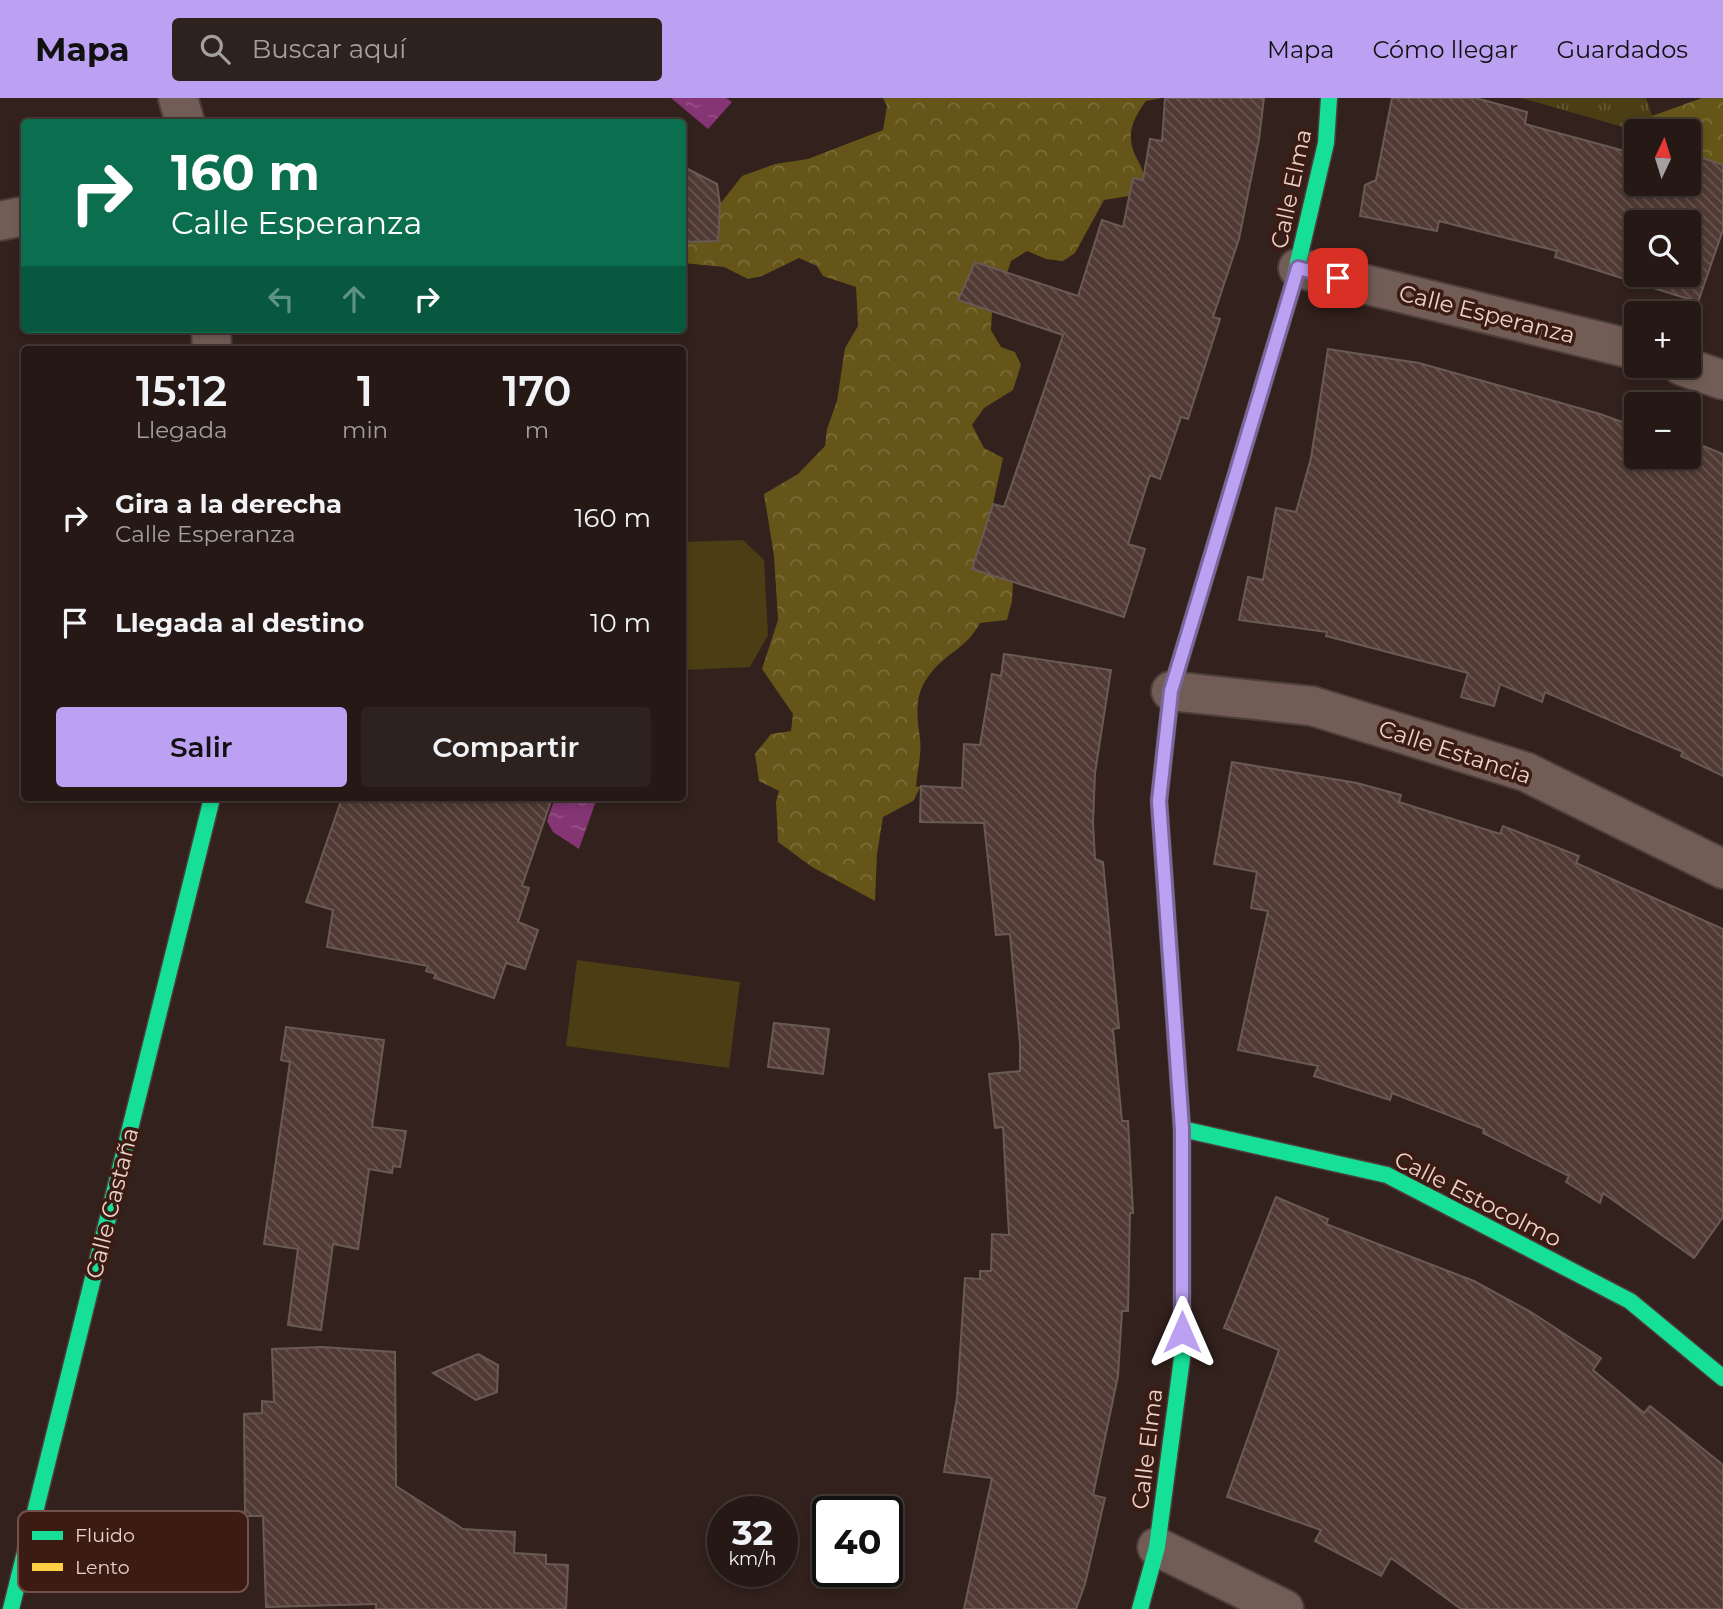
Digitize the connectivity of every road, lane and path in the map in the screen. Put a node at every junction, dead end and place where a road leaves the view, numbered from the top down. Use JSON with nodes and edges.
{"nodes":[{"id":1,"x":178,"y":98,"type":"edge"},
{"id":2,"x":1329,"y":98,"type":"edge"},
{"id":3,"x":184,"y":119,"type":"edge"},
{"id":4,"x":21,"y":216,"type":"edge"},
{"id":5,"x":0,"y":220,"type":"edge"},
{"id":6,"x":1298,"y":268,"type":"junction"},
{"id":7,"x":1624,"y":347,"type":"edge"},
{"id":8,"x":1701,"y":372,"type":"edge"},
{"id":9,"x":1723,"y":380,"type":"edge"},
{"id":10,"x":1171,"y":691,"type":"junction"},
{"id":11,"x":211,"y":801,"type":"edge"},
{"id":12,"x":1723,"y":869,"type":"edge"},
{"id":13,"x":1182,"y":1129,"type":"junction"},
{"id":14,"x":1723,"y":1378,"type":"edge"},
{"id":15,"x":35,"y":1511,"type":"edge"},
{"id":16,"x":1157,"y":1547,"type":"junction"},
{"id":17,"x":18,"y":1581,"type":"edge"},
{"id":18,"x":11,"y":1609,"type":"edge"},
{"id":19,"x":1140,"y":1609,"type":"edge"},
{"id":20,"x":1284,"y":1609,"type":"edge"}],
"edges":[{"from":1,"to":3,"type":"street"},
{"from":2,"to":6,"type":"street","name":"Calle Elma"},
{"from":4,"to":5,"type":"street"},
{"from":6,"to":7,"type":"street","name":"Calle Esperanza"},
{"from":6,"to":10,"type":"street","name":"Calle Elma"},
{"from":8,"to":9,"type":"street"},
{"from":10,"to":12,"type":"street","name":"Calle Estancia"},
{"from":10,"to":13,"type":"street","name":"Calle Elma"},
{"from":11,"to":15,"type":"street","name":"Calle Castaña"},
{"from":13,"to":14,"type":"street","name":"Calle Estocolmo"},
{"from":13,"to":16,"type":"street","name":"Calle Elma"},
{"from":16,"to":19,"type":"street","name":"Calle Elma"},
{"from":16,"to":20,"type":"street"},
{"from":17,"to":18,"type":"street","name":"Calle Castaña"}]}
